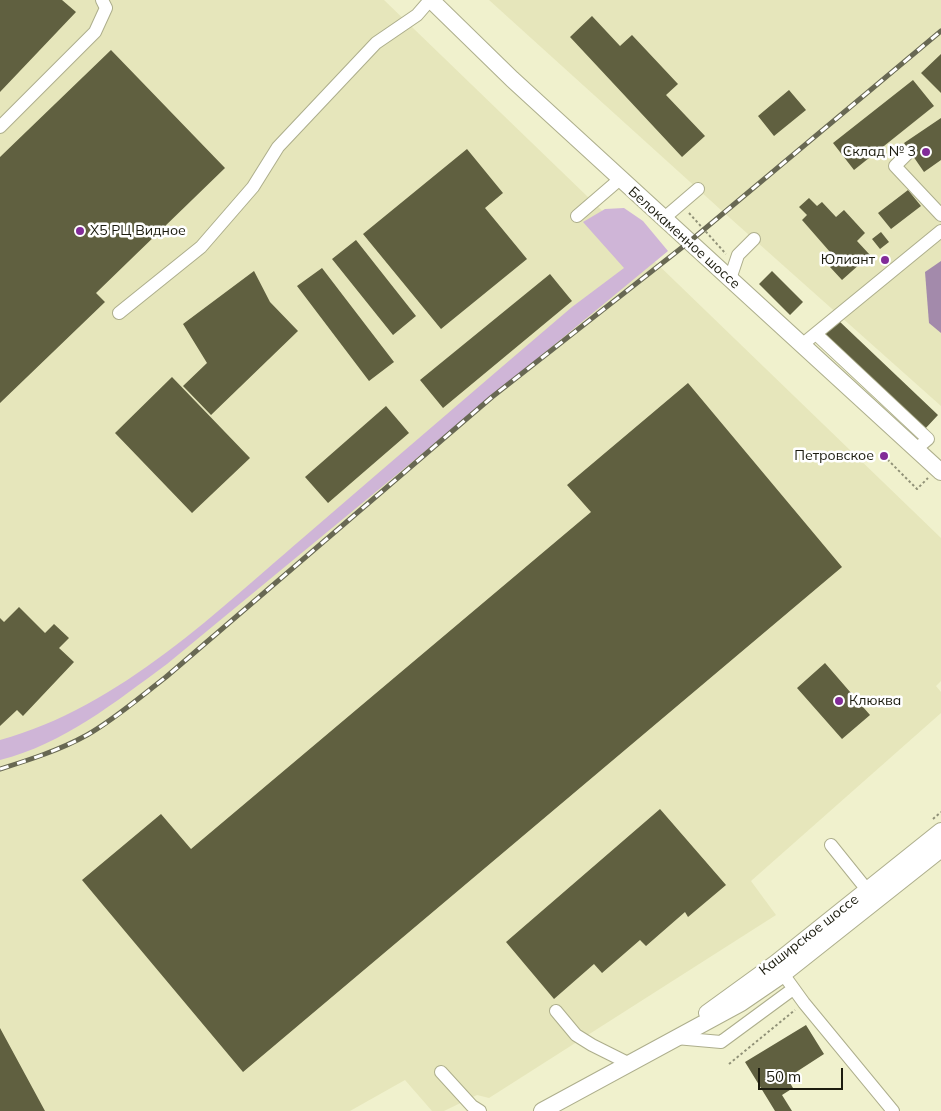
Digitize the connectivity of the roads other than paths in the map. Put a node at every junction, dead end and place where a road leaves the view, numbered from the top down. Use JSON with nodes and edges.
{"nodes":[{"id":1,"x":102,"y":0,"type":"edge"},
{"id":2,"x":430,"y":0,"type":"edge"},
{"id":3,"x":0,"y":127,"type":"edge"},
{"id":4,"x":907,"y":154,"type":"dead end"},
{"id":5,"x":620,"y":179,"type":"junction"},
{"id":6,"x":698,"y":189,"type":"dead end"},
{"id":7,"x":941,"y":215,"type":"edge"},
{"id":8,"x":577,"y":216,"type":"dead end"},
{"id":9,"x":663,"y":219,"type":"junction"},
{"id":10,"x":941,"y":231,"type":"edge"},
{"id":11,"x":754,"y":240,"type":"dead end"},
{"id":12,"x":730,"y":279,"type":"junction"},
{"id":13,"x":119,"y":313,"type":"dead end"},
{"id":14,"x":816,"y":334,"type":"junction"},
{"id":15,"x":803,"y":344,"type":"junction"},
{"id":16,"x":916,"y":449,"type":"junction"},
{"id":17,"x":939,"y":470,"type":"edge"},
{"id":18,"x":941,"y":831,"type":"edge"},
{"id":19,"x":831,"y":844,"type":"dead end"},
{"id":20,"x":941,"y":849,"type":"edge"},
{"id":21,"x":872,"y":896,"type":"junction"},
{"id":22,"x":779,"y":969,"type":"junction"},
{"id":23,"x":794,"y":989,"type":"junction"},
{"id":24,"x":556,"y":1012,"type":"dead end"},
{"id":25,"x":676,"y":1038,"type":"junction"},
{"id":26,"x":630,"y":1064,"type":"junction"},
{"id":27,"x":441,"y":1072,"type":"dead end"},
{"id":28,"x":480,"y":1111,"type":"edge"},
{"id":29,"x":542,"y":1111,"type":"edge"},
{"id":30,"x":893,"y":1111,"type":"edge"}],
"edges":[{"from":1,"to":3,"type":"lane"},
{"from":2,"to":5,"type":"main road","name":"Белокаменное шоссе"},
{"from":2,"to":13,"type":"lane"},
{"from":4,"to":7,"type":"lane"},
{"from":5,"to":8,"type":"lane"},
{"from":5,"to":9,"type":"main road","name":"Белокаменное шоссе"},
{"from":6,"to":9,"type":"lane"},
{"from":9,"to":12,"type":"main road","name":"Белокаменное шоссе"},
{"from":10,"to":14,"type":"lane"},
{"from":11,"to":12,"type":"lane"},
{"from":12,"to":15,"type":"main road","name":"Белокаменное шоссе"},
{"from":14,"to":15,"type":"lane"},
{"from":14,"to":16,"type":"lane"},
{"from":15,"to":16,"type":"main road","name":"Белокаменное шоссе"},
{"from":16,"to":17,"type":"main road","name":"Белокаменное шоссе"},
{"from":18,"to":21,"type":"main road","name":"Каширское шоссе"},
{"from":19,"to":21,"type":"lane"},
{"from":20,"to":21,"type":"main road","name":"Каширское шоссе"},
{"from":21,"to":22,"type":"main road","name":"Каширское шоссе"},
{"from":22,"to":23,"type":"lane"},
{"from":22,"to":25,"type":"main road","name":"Каширское шоссе"},
{"from":23,"to":25,"type":"lane"},
{"from":23,"to":30,"type":"lane"},
{"from":24,"to":26,"type":"lane"},
{"from":25,"to":26,"type":"main road","name":"Каширское шоссе"},
{"from":26,"to":29,"type":"main road","name":"Каширское шоссе"},
{"from":27,"to":28,"type":"lane"}]}
